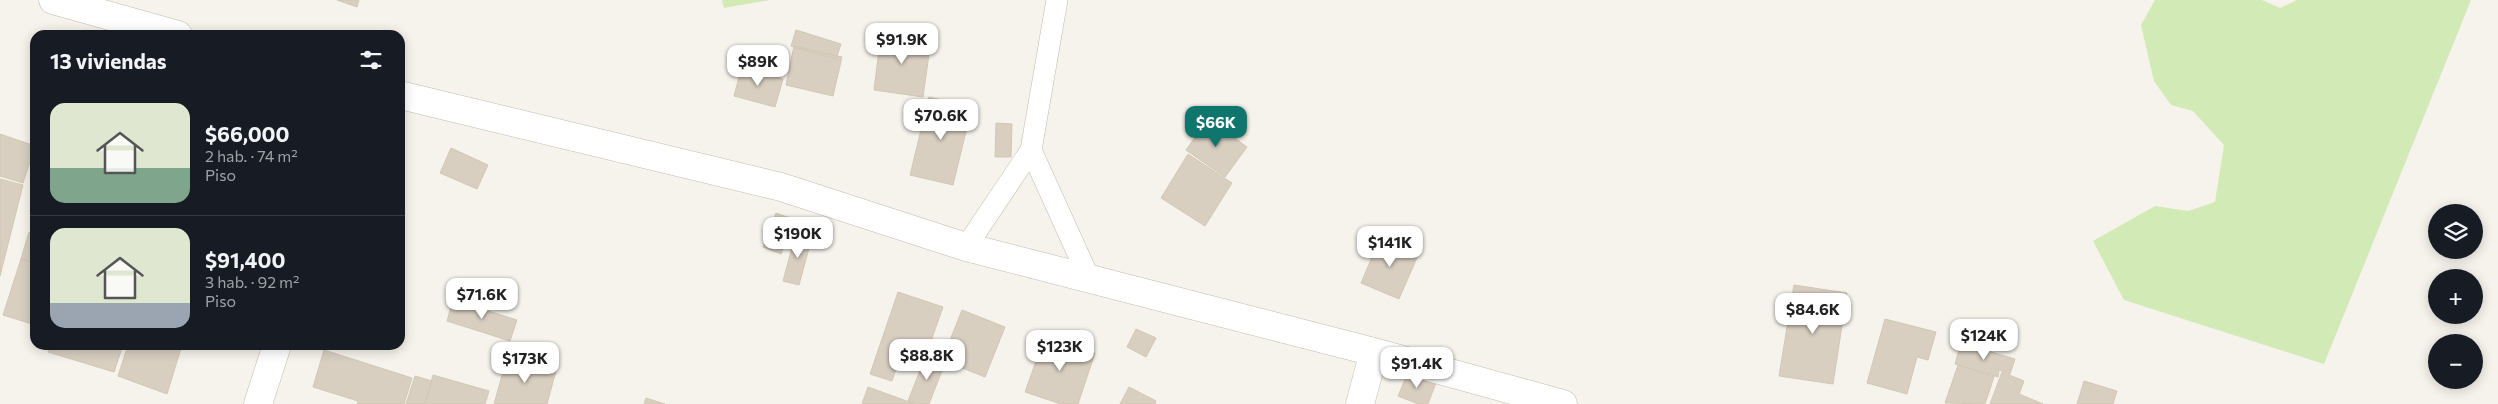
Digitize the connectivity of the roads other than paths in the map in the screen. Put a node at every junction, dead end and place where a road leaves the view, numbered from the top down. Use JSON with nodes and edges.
{"nodes":[{"id":1,"x":53,"y":0,"type":"edge"},
{"id":2,"x":1057,"y":0,"type":"edge"},
{"id":3,"x":160,"y":30,"type":"edge"},
{"id":4,"x":405,"y":96,"type":"edge"},
{"id":5,"x":1031,"y":150,"type":"junction"},
{"id":6,"x":966,"y":247,"type":"junction"},
{"id":7,"x":1089,"y":278,"type":"junction"},
{"id":8,"x":275,"y":350,"type":"edge"},
{"id":9,"x":1374,"y":352,"type":"junction"},
{"id":10,"x":258,"y":404,"type":"edge"},
{"id":11,"x":1360,"y":404,"type":"edge"},
{"id":12,"x":1563,"y":404,"type":"edge"}],
"edges":[{"from":1,"to":3,"type":"street"},
{"from":2,"to":5,"type":"lane"},
{"from":4,"to":6,"type":"street"},
{"from":5,"to":6,"type":"lane"},
{"from":5,"to":7,"type":"lane"},
{"from":6,"to":7,"type":"street"},
{"from":7,"to":9,"type":"street"},
{"from":8,"to":10,"type":"street"},
{"from":9,"to":11,"type":"street"},
{"from":9,"to":12,"type":"street"}]}
